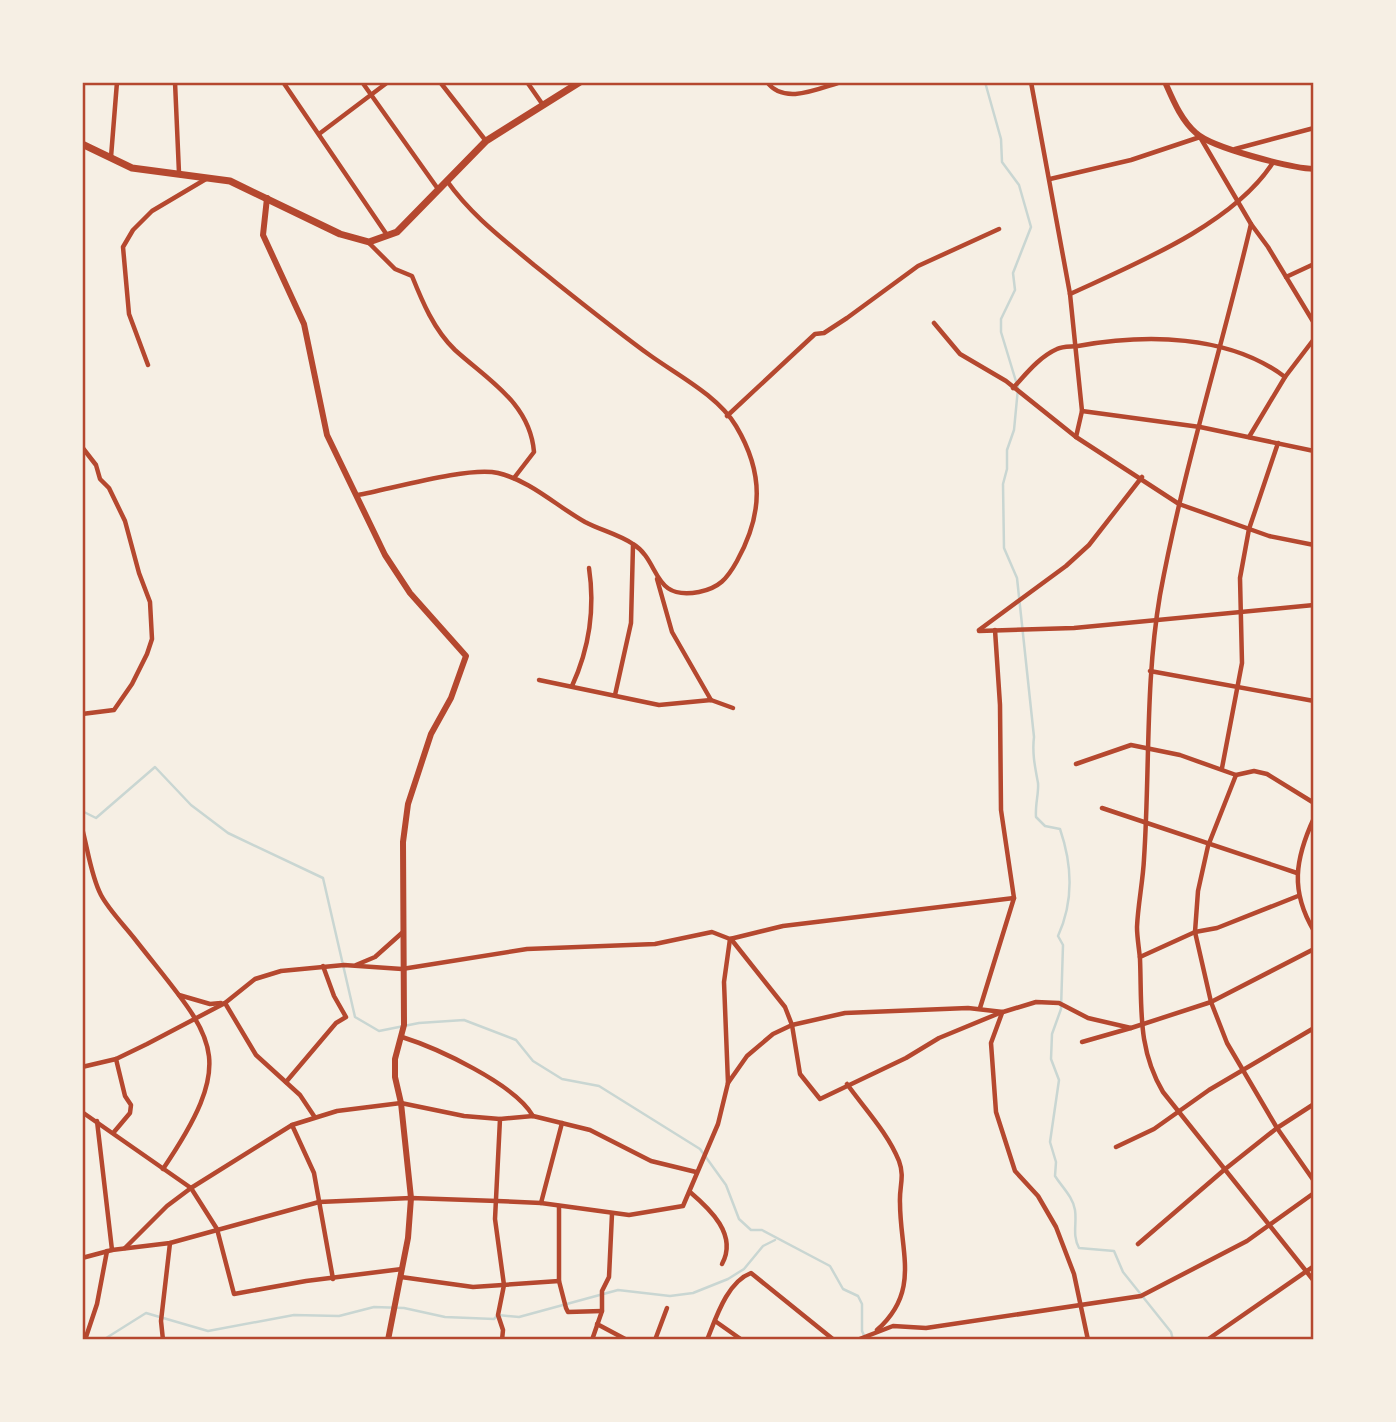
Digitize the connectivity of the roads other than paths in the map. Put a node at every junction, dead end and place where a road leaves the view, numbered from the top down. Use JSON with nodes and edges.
{"nodes":[{"id":1,"x":117,"y":82,"type":"edge"},
{"id":2,"x":175,"y":82,"type":"edge"},
{"id":3,"x":283,"y":82,"type":"edge"},
{"id":4,"x":362,"y":82,"type":"edge"},
{"id":5,"x":388,"y":82,"type":"edge"},
{"id":6,"x":440,"y":82,"type":"edge"},
{"id":7,"x":527,"y":82,"type":"edge"},
{"id":8,"x":580,"y":82,"type":"edge"},
{"id":9,"x":766,"y":82,"type":"edge"},
{"id":10,"x":841,"y":82,"type":"edge"},
{"id":11,"x":1031,"y":82,"type":"edge"},
{"id":12,"x":1165,"y":82,"type":"edge"},
{"id":13,"x":372,"y":96,"type":"junction"},
{"id":14,"x":543,"y":105,"type":"junction"},
{"id":15,"x":1314,"y":128,"type":"edge"},
{"id":16,"x":319,"y":134,"type":"junction"},
{"id":17,"x":1200,"y":137,"type":"junction"},
{"id":18,"x":486,"y":141,"type":"junction"},
{"id":19,"x":82,"y":144,"type":"edge"},
{"id":20,"x":1235,"y":149,"type":"junction"},
{"id":21,"x":111,"y":157,"type":"junction"},
{"id":22,"x":1272,"y":164,"type":"junction"},
{"id":23,"x":1314,"y":169,"type":"edge"},
{"id":24,"x":179,"y":173,"type":"junction"},
{"id":25,"x":206,"y":178,"type":"junction"},
{"id":26,"x":1050,"y":179,"type":"junction"},
{"id":27,"x":447,"y":181,"type":"junction"},
{"id":28,"x":438,"y":189,"type":"junction"},
{"id":29,"x":267,"y":198,"type":"junction"},
{"id":30,"x":1237,"y":203,"type":"junction"},
{"id":31,"x":1251,"y":225,"type":"junction"},
{"id":32,"x":999,"y":229,"type":"dead end"},
{"id":33,"x":387,"y":235,"type":"junction"},
{"id":34,"x":369,"y":242,"type":"junction"},
{"id":35,"x":1314,"y":264,"type":"edge"},
{"id":36,"x":1286,"y":276,"type":"junction"},
{"id":37,"x":1070,"y":294,"type":"junction"},
{"id":38,"x":934,"y":323,"type":"dead end"},
{"id":39,"x":1314,"y":323,"type":"edge"},
{"id":40,"x":1314,"y":339,"type":"edge"},
{"id":41,"x":1075,"y":346,"type":"junction"},
{"id":42,"x":1222,"y":348,"type":"junction"},
{"id":43,"x":148,"y":365,"type":"dead end"},
{"id":44,"x":1285,"y":377,"type":"junction"},
{"id":45,"x":1013,"y":388,"type":"junction"},
{"id":46,"x":1082,"y":411,"type":"junction"},
{"id":47,"x":727,"y":416,"type":"junction"},
{"id":48,"x":1200,"y":427,"type":"junction"},
{"id":49,"x":1076,"y":437,"type":"junction"},
{"id":50,"x":1249,"y":437,"type":"junction"},
{"id":51,"x":1278,"y":443,"type":"junction"},
{"id":52,"x":82,"y":447,"type":"edge"},
{"id":53,"x":1314,"y":451,"type":"edge"},
{"id":54,"x":1142,"y":477,"type":"junction"},
{"id":55,"x":514,"y":478,"type":"junction"},
{"id":56,"x":358,"y":495,"type":"junction"},
{"id":57,"x":1179,"y":504,"type":"junction"},
{"id":58,"x":1249,"y":529,"type":"junction"},
{"id":59,"x":633,"y":544,"type":"junction"},
{"id":60,"x":1314,"y":545,"type":"edge"},
{"id":61,"x":589,"y":568,"type":"dead end"},
{"id":62,"x":657,"y":578,"type":"junction"},
{"id":63,"x":1314,"y":605,"type":"edge"},
{"id":64,"x":1241,"y":614,"type":"junction"},
{"id":65,"x":1157,"y":621,"type":"junction"},
{"id":66,"x":995,"y":631,"type":"junction"},
{"id":67,"x":1150,"y":671,"type":"junction"},
{"id":68,"x":539,"y":680,"type":"dead end"},
{"id":69,"x":572,"y":686,"type":"junction"},
{"id":70,"x":1239,"y":688,"type":"junction"},
{"id":71,"x":615,"y":695,"type":"junction"},
{"id":72,"x":711,"y":700,"type":"junction"},
{"id":73,"x":1314,"y":701,"type":"edge"},
{"id":74,"x":733,"y":708,"type":"dead end"},
{"id":75,"x":82,"y":714,"type":"edge"},
{"id":76,"x":1146,"y":749,"type":"junction"},
{"id":77,"x":1076,"y":764,"type":"dead end"},
{"id":78,"x":1222,"y":768,"type":"junction"},
{"id":79,"x":1236,"y":775,"type":"junction"},
{"id":80,"x":1314,"y":803,"type":"edge"},
{"id":81,"x":1102,"y":808,"type":"dead end"},
{"id":82,"x":1314,"y":818,"type":"edge"},
{"id":83,"x":1147,"y":822,"type":"junction"},
{"id":84,"x":82,"y":828,"type":"edge"},
{"id":85,"x":1208,"y":846,"type":"junction"},
{"id":86,"x":1297,"y":873,"type":"junction"},
{"id":87,"x":1298,"y":896,"type":"junction"},
{"id":88,"x":1014,"y":898,"type":"junction"},
{"id":89,"x":1314,"y":931,"type":"edge"},
{"id":90,"x":403,"y":932,"type":"junction"},
{"id":91,"x":1195,"y":932,"type":"junction"},
{"id":92,"x":730,"y":939,"type":"junction"},
{"id":93,"x":1314,"y":949,"type":"edge"},
{"id":94,"x":1140,"y":957,"type":"junction"},
{"id":95,"x":326,"y":966,"type":"junction"},
{"id":96,"x":355,"y":966,"type":"junction"},
{"id":97,"x":402,"y":969,"type":"junction"},
{"id":98,"x":178,"y":995,"type":"junction"},
{"id":99,"x":1211,"y":1002,"type":"junction"},
{"id":100,"x":225,"y":1003,"type":"junction"},
{"id":101,"x":980,"y":1008,"type":"junction"},
{"id":102,"x":1003,"y":1012,"type":"junction"},
{"id":103,"x":195,"y":1018,"type":"junction"},
{"id":104,"x":792,"y":1025,"type":"junction"},
{"id":105,"x":1143,"y":1025,"type":"junction"},
{"id":106,"x":1132,"y":1028,"type":"junction"},
{"id":107,"x":1314,"y":1028,"type":"edge"},
{"id":108,"x":403,"y":1034,"type":"junction"},
{"id":109,"x":1082,"y":1042,"type":"dead end"},
{"id":110,"x":116,"y":1059,"type":"junction"},
{"id":111,"x":82,"y":1066,"type":"edge"},
{"id":112,"x":1243,"y":1072,"type":"junction"},
{"id":113,"x":286,"y":1082,"type":"junction"},
{"id":114,"x":728,"y":1083,"type":"junction"},
{"id":115,"x":847,"y":1084,"type":"junction"},
{"id":116,"x":401,"y":1103,"type":"junction"},
{"id":117,"x":1314,"y":1104,"type":"edge"},
{"id":118,"x":82,"y":1112,"type":"edge"},
{"id":119,"x":1180,"y":1112,"type":"junction"},
{"id":120,"x":314,"y":1116,"type":"junction"},
{"id":121,"x":533,"y":1116,"type":"junction"},
{"id":122,"x":500,"y":1119,"type":"junction"},
{"id":123,"x":97,"y":1120,"type":"junction"},
{"id":124,"x":562,"y":1123,"type":"junction"},
{"id":125,"x":292,"y":1125,"type":"junction"},
{"id":126,"x":1277,"y":1128,"type":"junction"},
{"id":127,"x":114,"y":1132,"type":"junction"},
{"id":128,"x":1116,"y":1147,"type":"dead end"},
{"id":129,"x":163,"y":1169,"type":"junction"},
{"id":130,"x":1224,"y":1170,"type":"junction"},
{"id":131,"x":696,"y":1172,"type":"junction"},
{"id":132,"x":1314,"y":1181,"type":"edge"},
{"id":133,"x":191,"y":1188,"type":"junction"},
{"id":134,"x":690,"y":1192,"type":"junction"},
{"id":135,"x":1314,"y":1193,"type":"edge"},
{"id":136,"x":411,"y":1198,"type":"junction"},
{"id":137,"x":497,"y":1200,"type":"junction"},
{"id":138,"x":319,"y":1202,"type":"junction"},
{"id":139,"x":541,"y":1203,"type":"junction"},
{"id":140,"x":559,"y":1206,"type":"junction"},
{"id":141,"x":612,"y":1214,"type":"junction"},
{"id":142,"x":1268,"y":1223,"type":"junction"},
{"id":143,"x":217,"y":1229,"type":"junction"},
{"id":144,"x":170,"y":1243,"type":"junction"},
{"id":145,"x":1138,"y":1244,"type":"dead end"},
{"id":146,"x":124,"y":1248,"type":"junction"},
{"id":147,"x":109,"y":1251,"type":"junction"},
{"id":148,"x":82,"y":1258,"type":"edge"},
{"id":149,"x":722,"y":1264,"type":"dead end"},
{"id":150,"x":1314,"y":1266,"type":"edge"},
{"id":151,"x":1305,"y":1270,"type":"junction"},
{"id":152,"x":402,"y":1273,"type":"junction"},
{"id":153,"x":332,"y":1279,"type":"junction"},
{"id":154,"x":559,"y":1281,"type":"junction"},
{"id":155,"x":1314,"y":1281,"type":"edge"},
{"id":156,"x":505,"y":1285,"type":"junction"},
{"id":157,"x":1081,"y":1304,"type":"junction"},
{"id":158,"x":667,"y":1308,"type":"dead end"},
{"id":159,"x":602,"y":1311,"type":"junction"},
{"id":160,"x":715,"y":1321,"type":"junction"},
{"id":161,"x":597,"y":1324,"type":"junction"},
{"id":162,"x":876,"y":1331,"type":"junction"},
{"id":163,"x":391,"y":1338,"type":"edge"},
{"id":164,"x":85,"y":1340,"type":"edge"},
{"id":165,"x":163,"y":1340,"type":"edge"},
{"id":166,"x":502,"y":1340,"type":"edge"},
{"id":167,"x":592,"y":1340,"type":"edge"},
{"id":168,"x":627,"y":1340,"type":"edge"},
{"id":169,"x":655,"y":1340,"type":"edge"},
{"id":170,"x":708,"y":1340,"type":"edge"},
{"id":171,"x":741,"y":1340,"type":"edge"},
{"id":172,"x":834,"y":1340,"type":"edge"},
{"id":173,"x":857,"y":1340,"type":"edge"},
{"id":174,"x":1087,"y":1340,"type":"edge"},
{"id":175,"x":1207,"y":1340,"type":"edge"}],
"edges":[{"from":1,"to":21,"type":"street"},
{"from":2,"to":24,"type":"street"},
{"from":3,"to":16,"type":"street"},
{"from":4,"to":13,"type":"street"},
{"from":5,"to":13,"type":"street"},
{"from":6,"to":18,"type":"street"},
{"from":7,"to":14,"type":"street"},
{"from":8,"to":14,"type":"main road"},
{"from":9,"to":10,"type":"street"},
{"from":11,"to":26,"type":"street"},
{"from":12,"to":17,"type":"street"},
{"from":13,"to":16,"type":"street"},
{"from":13,"to":28,"type":"street"},
{"from":14,"to":18,"type":"main road"},
{"from":15,"to":20,"type":"street"},
{"from":16,"to":33,"type":"street"},
{"from":17,"to":20,"type":"street"},
{"from":17,"to":26,"type":"street"},
{"from":17,"to":30,"type":"street"},
{"from":18,"to":27,"type":"main road"},
{"from":19,"to":21,"type":"main road"},
{"from":20,"to":22,"type":"street"},
{"from":21,"to":24,"type":"main road"},
{"from":22,"to":23,"type":"street"},
{"from":22,"to":30,"type":"street"},
{"from":24,"to":25,"type":"main road"},
{"from":25,"to":29,"type":"main road"},
{"from":25,"to":43,"type":"street"},
{"from":26,"to":37,"type":"street"},
{"from":27,"to":28,"type":"main road"},
{"from":27,"to":47,"type":"street"},
{"from":28,"to":33,"type":"main road"},
{"from":29,"to":34,"type":"main road"},
{"from":29,"to":56,"type":"street"},
{"from":30,"to":31,"type":"street"},
{"from":30,"to":37,"type":"street"},
{"from":31,"to":36,"type":"street"},
{"from":31,"to":42,"type":"street"},
{"from":32,"to":47,"type":"street"},
{"from":33,"to":34,"type":"main road"},
{"from":34,"to":55,"type":"street"},
{"from":35,"to":36,"type":"street"},
{"from":36,"to":39,"type":"street"},
{"from":37,"to":41,"type":"street"},
{"from":38,"to":45,"type":"street"},
{"from":40,"to":44,"type":"street"},
{"from":41,"to":42,"type":"street"},
{"from":41,"to":45,"type":"street"},
{"from":41,"to":46,"type":"street"},
{"from":42,"to":44,"type":"street"},
{"from":42,"to":48,"type":"street"},
{"from":44,"to":50,"type":"street"},
{"from":45,"to":49,"type":"street"},
{"from":46,"to":48,"type":"street"},
{"from":46,"to":49,"type":"street"},
{"from":47,"to":62,"type":"street"},
{"from":48,"to":50,"type":"street"},
{"from":48,"to":57,"type":"street"},
{"from":49,"to":54,"type":"street"},
{"from":50,"to":51,"type":"street"},
{"from":51,"to":53,"type":"street"},
{"from":51,"to":58,"type":"street"},
{"from":52,"to":75,"type":"street"},
{"from":54,"to":57,"type":"street"},
{"from":54,"to":66,"type":"street"},
{"from":55,"to":56,"type":"street"},
{"from":55,"to":59,"type":"street"},
{"from":56,"to":90,"type":"street"},
{"from":57,"to":58,"type":"street"},
{"from":57,"to":65,"type":"street"},
{"from":58,"to":60,"type":"street"},
{"from":58,"to":64,"type":"street"},
{"from":59,"to":62,"type":"street"},
{"from":59,"to":71,"type":"street"},
{"from":61,"to":69,"type":"street"},
{"from":62,"to":72,"type":"street"},
{"from":63,"to":64,"type":"street"},
{"from":64,"to":65,"type":"street"},
{"from":64,"to":70,"type":"street"},
{"from":65,"to":66,"type":"street"},
{"from":65,"to":67,"type":"street"},
{"from":66,"to":88,"type":"street"},
{"from":67,"to":70,"type":"street"},
{"from":67,"to":76,"type":"street"},
{"from":68,"to":69,"type":"street"},
{"from":69,"to":71,"type":"street"},
{"from":70,"to":73,"type":"street"},
{"from":70,"to":78,"type":"street"},
{"from":71,"to":72,"type":"street"},
{"from":72,"to":74,"type":"street"},
{"from":76,"to":77,"type":"street"},
{"from":76,"to":78,"type":"street"},
{"from":76,"to":83,"type":"street"},
{"from":78,"to":79,"type":"street"},
{"from":79,"to":80,"type":"street"},
{"from":79,"to":85,"type":"street"},
{"from":81,"to":83,"type":"street"},
{"from":82,"to":86,"type":"street"},
{"from":83,"to":85,"type":"street"},
{"from":83,"to":94,"type":"street"},
{"from":84,"to":98,"type":"street"},
{"from":85,"to":86,"type":"street"},
{"from":85,"to":91,"type":"street"},
{"from":86,"to":87,"type":"street"},
{"from":87,"to":89,"type":"street"},
{"from":87,"to":91,"type":"street"},
{"from":88,"to":92,"type":"street"},
{"from":88,"to":101,"type":"street"},
{"from":90,"to":96,"type":"street"},
{"from":90,"to":97,"type":"street"},
{"from":91,"to":94,"type":"street"},
{"from":91,"to":99,"type":"street"},
{"from":92,"to":97,"type":"street"},
{"from":92,"to":104,"type":"street"},
{"from":92,"to":114,"type":"street"},
{"from":93,"to":99,"type":"street"},
{"from":94,"to":105,"type":"street"},
{"from":95,"to":96,"type":"street"},
{"from":95,"to":100,"type":"street"},
{"from":95,"to":113,"type":"street"},
{"from":96,"to":97,"type":"street"},
{"from":97,"to":108,"type":"street"},
{"from":98,"to":100,"type":"street"},
{"from":98,"to":103,"type":"street"},
{"from":99,"to":105,"type":"street"},
{"from":99,"to":112,"type":"street"},
{"from":100,"to":103,"type":"street"},
{"from":100,"to":113,"type":"street"},
{"from":101,"to":102,"type":"street"},
{"from":101,"to":104,"type":"street"},
{"from":102,"to":106,"type":"street"},
{"from":102,"to":115,"type":"street"},
{"from":102,"to":157,"type":"street"},
{"from":103,"to":110,"type":"street"},
{"from":103,"to":129,"type":"street"},
{"from":104,"to":114,"type":"street"},
{"from":104,"to":115,"type":"street"},
{"from":105,"to":106,"type":"street"},
{"from":105,"to":119,"type":"street"},
{"from":106,"to":109,"type":"street"},
{"from":107,"to":112,"type":"street"},
{"from":108,"to":116,"type":"street"},
{"from":108,"to":121,"type":"street"},
{"from":110,"to":111,"type":"street"},
{"from":110,"to":127,"type":"street"},
{"from":112,"to":119,"type":"street"},
{"from":112,"to":126,"type":"street"},
{"from":113,"to":120,"type":"street"},
{"from":114,"to":131,"type":"street"},
{"from":115,"to":162,"type":"street"},
{"from":116,"to":120,"type":"street"},
{"from":116,"to":122,"type":"street"},
{"from":116,"to":136,"type":"street"},
{"from":117,"to":126,"type":"street"},
{"from":118,"to":123,"type":"street"},
{"from":119,"to":128,"type":"street"},
{"from":119,"to":130,"type":"street"},
{"from":120,"to":125,"type":"street"},
{"from":121,"to":122,"type":"street"},
{"from":121,"to":124,"type":"street"},
{"from":122,"to":137,"type":"street"},
{"from":123,"to":127,"type":"street"},
{"from":123,"to":147,"type":"street"},
{"from":124,"to":131,"type":"street"},
{"from":124,"to":139,"type":"street"},
{"from":125,"to":133,"type":"street"},
{"from":125,"to":138,"type":"street"},
{"from":126,"to":130,"type":"street"},
{"from":126,"to":132,"type":"street"},
{"from":127,"to":129,"type":"street"},
{"from":129,"to":133,"type":"street"},
{"from":130,"to":142,"type":"street"},
{"from":130,"to":145,"type":"street"},
{"from":131,"to":134,"type":"street"},
{"from":133,"to":143,"type":"street"},
{"from":133,"to":146,"type":"street"},
{"from":134,"to":141,"type":"street"},
{"from":134,"to":149,"type":"street"},
{"from":135,"to":142,"type":"street"},
{"from":136,"to":137,"type":"street"},
{"from":136,"to":138,"type":"street"},
{"from":136,"to":152,"type":"street"},
{"from":137,"to":139,"type":"street"},
{"from":137,"to":156,"type":"street"},
{"from":138,"to":143,"type":"street"},
{"from":138,"to":153,"type":"street"},
{"from":139,"to":140,"type":"street"},
{"from":140,"to":141,"type":"street"},
{"from":140,"to":154,"type":"street"},
{"from":141,"to":159,"type":"street"},
{"from":142,"to":151,"type":"street"},
{"from":142,"to":157,"type":"street"},
{"from":143,"to":144,"type":"street"},
{"from":143,"to":153,"type":"street"},
{"from":144,"to":146,"type":"street"},
{"from":144,"to":165,"type":"street"},
{"from":146,"to":147,"type":"street"},
{"from":147,"to":148,"type":"street"},
{"from":147,"to":164,"type":"street"},
{"from":150,"to":151,"type":"street"},
{"from":151,"to":155,"type":"street"},
{"from":151,"to":175,"type":"street"},
{"from":152,"to":153,"type":"street"},
{"from":152,"to":156,"type":"street"},
{"from":152,"to":163,"type":"street"},
{"from":154,"to":156,"type":"street"},
{"from":154,"to":159,"type":"street"},
{"from":156,"to":166,"type":"street"},
{"from":157,"to":162,"type":"street"},
{"from":157,"to":174,"type":"street"},
{"from":158,"to":169,"type":"street"},
{"from":159,"to":161,"type":"street"},
{"from":160,"to":170,"type":"street"},
{"from":160,"to":171,"type":"street"},
{"from":160,"to":172,"type":"street"},
{"from":161,"to":167,"type":"street"},
{"from":161,"to":168,"type":"street"},
{"from":162,"to":173,"type":"street"}]}
